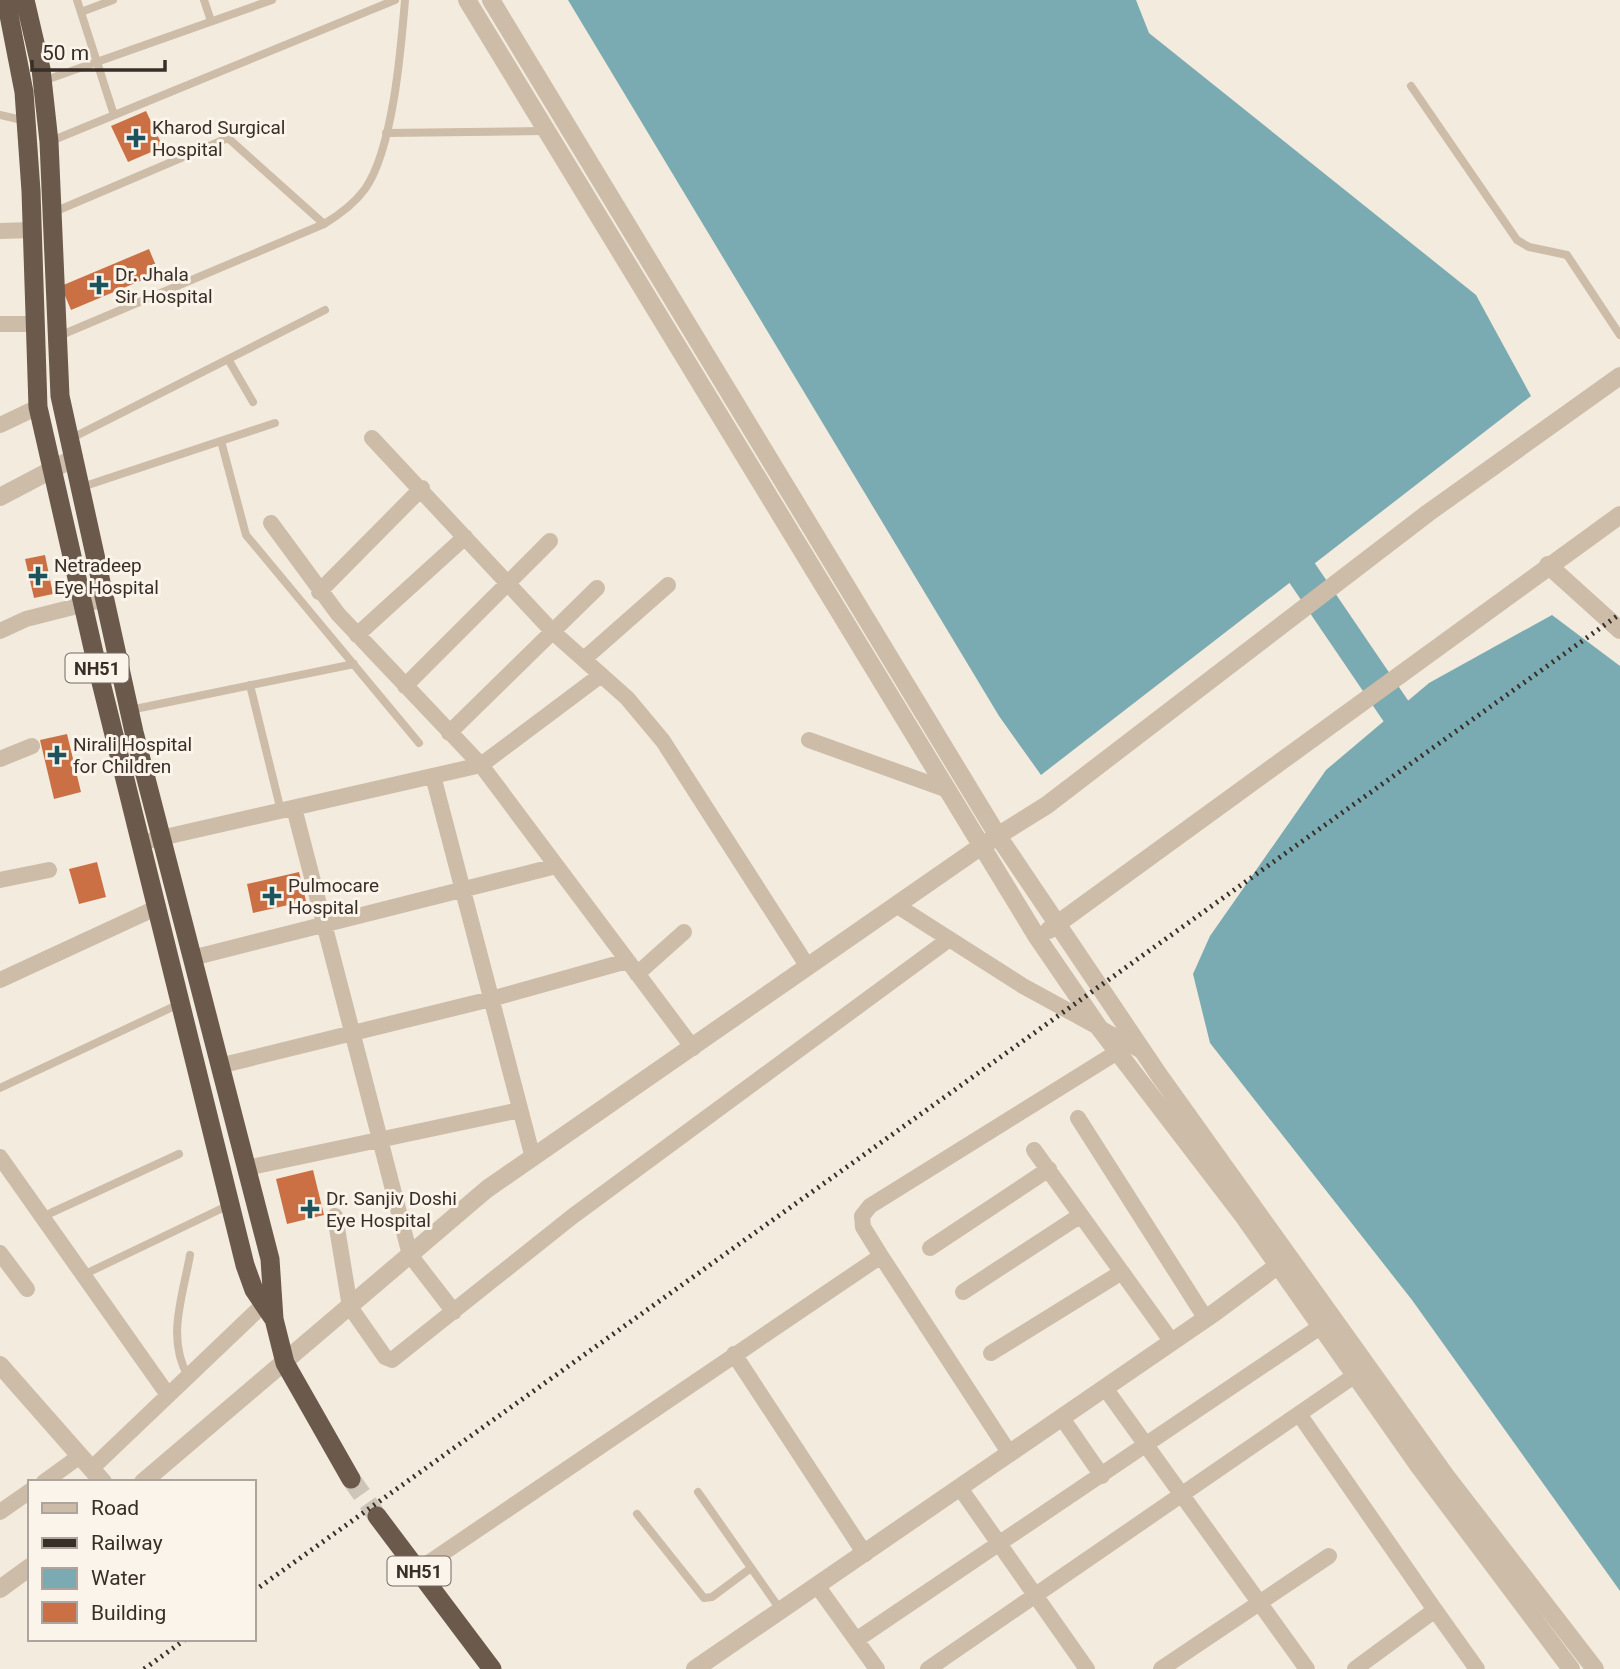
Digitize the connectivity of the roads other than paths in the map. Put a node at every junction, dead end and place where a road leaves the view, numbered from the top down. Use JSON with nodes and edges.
{"nodes":[{"id":1,"x":77,"y":0,"type":"edge"},
{"id":2,"x":113,"y":0,"type":"edge"},
{"id":3,"x":204,"y":0,"type":"edge"},
{"id":4,"x":272,"y":0,"type":"edge"},
{"id":5,"x":395,"y":0,"type":"edge"},
{"id":6,"x":405,"y":0,"type":"edge"},
{"id":7,"x":467,"y":0,"type":"edge"},
{"id":8,"x":491,"y":0,"type":"edge"},
{"id":9,"x":10,"y":2,"type":"edge"},
{"id":10,"x":81,"y":12,"type":"junction"},
{"id":11,"x":211,"y":21,"type":"junction"},
{"id":12,"x":97,"y":61,"type":"junction"},
{"id":13,"x":43,"y":82,"type":"junction"},
{"id":14,"x":1411,"y":86,"type":"dead end"},
{"id":15,"x":0,"y":114,"type":"edge"},
{"id":16,"x":114,"y":115,"type":"junction"},
{"id":17,"x":26,"y":121,"type":"junction"},
{"id":18,"x":546,"y":131,"type":"junction"},
{"id":19,"x":386,"y":134,"type":"junction"},
{"id":20,"x":49,"y":142,"type":"junction"},
{"id":21,"x":52,"y":213,"type":"junction"},
{"id":22,"x":324,"y":224,"type":"junction"},
{"id":23,"x":32,"y":230,"type":"junction"},
{"id":24,"x":0,"y":231,"type":"edge"},
{"id":25,"x":325,"y":310,"type":"dead end"},
{"id":26,"x":0,"y":324,"type":"edge"},
{"id":27,"x":34,"y":324,"type":"junction"},
{"id":28,"x":1620,"y":335,"type":"edge"},
{"id":29,"x":56,"y":337,"type":"junction"},
{"id":30,"x":228,"y":359,"type":"junction"},
{"id":31,"x":1620,"y":376,"type":"edge"},
{"id":32,"x":253,"y":402,"type":"dead end"},
{"id":33,"x":38,"y":407,"type":"junction"},
{"id":34,"x":275,"y":423,"type":"dead end"},
{"id":35,"x":0,"y":425,"type":"edge"},
{"id":36,"x":372,"y":438,"type":"dead end"},
{"id":37,"x":221,"y":441,"type":"junction"},
{"id":38,"x":72,"y":449,"type":"junction"},
{"id":39,"x":51,"y":470,"type":"junction"},
{"id":40,"x":780,"y":476,"type":"junction"},
{"id":41,"x":80,"y":487,"type":"junction"},
{"id":42,"x":763,"y":487,"type":"junction"},
{"id":43,"x":422,"y":488,"type":"junction"},
{"id":44,"x":0,"y":497,"type":"edge"},
{"id":45,"x":1620,"y":515,"type":"edge"},
{"id":46,"x":271,"y":523,"type":"dead end"},
{"id":47,"x":465,"y":537,"type":"junction"},
{"id":48,"x":550,"y":541,"type":"dead end"},
{"id":49,"x":1548,"y":565,"type":"junction"},
{"id":50,"x":508,"y":584,"type":"junction"},
{"id":51,"x":668,"y":584,"type":"dead end"},
{"id":52,"x":597,"y":588,"type":"dead end"},
{"id":53,"x":319,"y":592,"type":"junction"},
{"id":54,"x":105,"y":598,"type":"junction"},
{"id":55,"x":83,"y":604,"type":"junction"},
{"id":56,"x":1620,"y":630,"type":"edge"},
{"id":57,"x":0,"y":631,"type":"edge"},
{"id":58,"x":554,"y":633,"type":"junction"},
{"id":59,"x":357,"y":635,"type":"junction"},
{"id":60,"x":584,"y":659,"type":"junction"},
{"id":61,"x":354,"y":664,"type":"junction"},
{"id":62,"x":601,"y":675,"type":"junction"},
{"id":63,"x":250,"y":685,"type":"junction"},
{"id":64,"x":405,"y":686,"type":"junction"},
{"id":65,"x":129,"y":710,"type":"junction"},
{"id":66,"x":449,"y":733,"type":"junction"},
{"id":67,"x":809,"y":740,"type":"dead end"},
{"id":68,"x":419,"y":743,"type":"dead end"},
{"id":69,"x":32,"y":746,"type":"dead end"},
{"id":70,"x":0,"y":759,"type":"edge"},
{"id":71,"x":481,"y":765,"type":"junction"},
{"id":72,"x":433,"y":776,"type":"junction"},
{"id":73,"x":944,"y":789,"type":"junction"},
{"id":74,"x":287,"y":809,"type":"junction"},
{"id":75,"x":998,"y":836,"type":"junction"},
{"id":76,"x":152,"y":840,"type":"junction"},
{"id":77,"x":980,"y":847,"type":"junction"},
{"id":78,"x":556,"y":866,"type":"junction"},
{"id":79,"x":49,"y":870,"type":"dead end"},
{"id":80,"x":0,"y":880,"type":"edge"},
{"id":81,"x":462,"y":890,"type":"junction"},
{"id":82,"x":896,"y":905,"type":"junction"},
{"id":83,"x":158,"y":907,"type":"junction"},
{"id":84,"x":1058,"y":924,"type":"junction"},
{"id":85,"x":324,"y":925,"type":"junction"},
{"id":86,"x":684,"y":932,"type":"dead end"},
{"id":87,"x":1037,"y":937,"type":"junction"},
{"id":88,"x":947,"y":940,"type":"junction"},
{"id":89,"x":191,"y":958,"type":"junction"},
{"id":90,"x":632,"y":967,"type":"junction"},
{"id":91,"x":808,"y":967,"type":"junction"},
{"id":92,"x":0,"y":979,"type":"edge"},
{"id":93,"x":491,"y":999,"type":"junction"},
{"id":94,"x":181,"y":1003,"type":"junction"},
{"id":95,"x":1100,"y":1029,"type":"junction"},
{"id":96,"x":352,"y":1033,"type":"junction"},
{"id":97,"x":693,"y":1048,"type":"junction"},
{"id":98,"x":1119,"y":1051,"type":"junction"},
{"id":99,"x":1143,"y":1051,"type":"junction"},
{"id":100,"x":219,"y":1066,"type":"junction"},
{"id":101,"x":0,"y":1088,"type":"edge"},
{"id":102,"x":520,"y":1110,"type":"junction"},
{"id":103,"x":1078,"y":1118,"type":"dead end"},
{"id":104,"x":380,"y":1140,"type":"junction"},
{"id":105,"x":1034,"y":1150,"type":"dead end"},
{"id":106,"x":179,"y":1154,"type":"dead end"},
{"id":107,"x":0,"y":1157,"type":"edge"},
{"id":108,"x":533,"y":1158,"type":"junction"},
{"id":109,"x":246,"y":1168,"type":"junction"},
{"id":110,"x":1049,"y":1169,"type":"junction"},
{"id":111,"x":230,"y":1204,"type":"junction"},
{"id":112,"x":1081,"y":1215,"type":"junction"},
{"id":113,"x":335,"y":1216,"type":"dead end"},
{"id":114,"x":42,"y":1217,"type":"junction"},
{"id":115,"x":930,"y":1248,"type":"dead end"},
{"id":116,"x":0,"y":1253,"type":"edge"},
{"id":117,"x":190,"y":1255,"type":"dead end"},
{"id":118,"x":410,"y":1255,"type":"junction"},
{"id":119,"x":881,"y":1256,"type":"junction"},
{"id":120,"x":1283,"y":1261,"type":"junction"},
{"id":121,"x":1122,"y":1272,"type":"junction"},
{"id":122,"x":83,"y":1275,"type":"junction"},
{"id":123,"x":27,"y":1289,"type":"dead end"},
{"id":124,"x":963,"y":1292,"type":"dead end"},
{"id":125,"x":350,"y":1307,"type":"junction"},
{"id":126,"x":269,"y":1312,"type":"junction"},
{"id":127,"x":454,"y":1312,"type":"junction"},
{"id":128,"x":1206,"y":1319,"type":"junction"},
{"id":129,"x":1320,"y":1328,"type":"junction"},
{"id":130,"x":1172,"y":1342,"type":"junction"},
{"id":131,"x":992,"y":1353,"type":"dead end"},
{"id":132,"x":734,"y":1354,"type":"junction"},
{"id":133,"x":285,"y":1363,"type":"junction"},
{"id":134,"x":0,"y":1365,"type":"edge"},
{"id":135,"x":188,"y":1376,"type":"junction"},
{"id":136,"x":1354,"y":1376,"type":"junction"},
{"id":137,"x":1105,"y":1388,"type":"junction"},
{"id":138,"x":168,"y":1395,"type":"junction"},
{"id":139,"x":1298,"y":1414,"type":"junction"},
{"id":140,"x":1062,"y":1418,"type":"junction"},
{"id":141,"x":1146,"y":1446,"type":"junction"},
{"id":142,"x":1010,"y":1454,"type":"junction"},
{"id":143,"x":92,"y":1469,"type":"edge"},
{"id":144,"x":1102,"y":1476,"type":"junction"},
{"id":145,"x":351,"y":1479,"type":"tunnel mouth"},
{"id":146,"x":51,"y":1480,"type":"edge"},
{"id":147,"x":146,"y":1480,"type":"edge"},
{"id":148,"x":960,"y":1488,"type":"junction"},
{"id":149,"x":28,"y":1492,"type":"edge"},
{"id":150,"x":698,"y":1492,"type":"dead end"},
{"id":151,"x":1182,"y":1494,"type":"junction"},
{"id":152,"x":0,"y":1512,"type":"edge"},
{"id":153,"x":637,"y":1514,"type":"dead end"},
{"id":154,"x":377,"y":1516,"type":"tunnel mouth"},
{"id":155,"x":1000,"y":1545,"type":"junction"},
{"id":156,"x":865,"y":1554,"type":"junction"},
{"id":157,"x":1329,"y":1556,"type":"dead end"},
{"id":158,"x":28,"y":1568,"type":"edge"},
{"id":159,"x":751,"y":1568,"type":"junction"},
{"id":160,"x":418,"y":1570,"type":"junction"},
{"id":161,"x":818,"y":1587,"type":"junction"},
{"id":162,"x":0,"y":1589,"type":"edge"},
{"id":163,"x":1035,"y":1595,"type":"junction"},
{"id":164,"x":1260,"y":1603,"type":"junction"},
{"id":165,"x":1435,"y":1610,"type":"junction"},
{"id":166,"x":782,"y":1612,"type":"junction"},
{"id":167,"x":856,"y":1640,"type":"junction"},
{"id":168,"x":938,"y":1666,"type":"edge"},
{"id":169,"x":492,"y":1669,"type":"edge"},
{"id":170,"x":695,"y":1669,"type":"edge"},
{"id":171,"x":877,"y":1669,"type":"edge"},
{"id":172,"x":1087,"y":1669,"type":"edge"},
{"id":173,"x":1161,"y":1669,"type":"edge"},
{"id":174,"x":1307,"y":1669,"type":"edge"},
{"id":175,"x":1355,"y":1669,"type":"edge"},
{"id":176,"x":1477,"y":1669,"type":"edge"},
{"id":177,"x":1571,"y":1669,"type":"edge"},
{"id":178,"x":1595,"y":1669,"type":"edge"}],
"edges":[{"from":1,"to":10,"type":"lane"},
{"from":2,"to":10,"type":"lane"},
{"from":3,"to":11,"type":"lane"},
{"from":4,"to":11,"type":"lane"},
{"from":5,"to":16,"type":"lane"},
{"from":6,"to":19,"type":"lane"},
{"from":7,"to":18,"type":"street"},
{"from":8,"to":40,"type":"street"},
{"from":9,"to":13,"type":"highway","number":"NH51"},
{"from":9,"to":17,"type":"highway","number":"NH51"},
{"from":10,"to":12,"type":"lane"},
{"from":11,"to":12,"type":"lane"},
{"from":12,"to":13,"type":"lane"},
{"from":12,"to":16,"type":"lane"},
{"from":13,"to":20,"type":"highway","number":"NH51"},
{"from":14,"to":28,"type":"lane"},
{"from":15,"to":17,"type":"lane"},
{"from":16,"to":20,"type":"lane"},
{"from":17,"to":23,"type":"highway","number":"NH51"},
{"from":18,"to":19,"type":"lane"},
{"from":18,"to":42,"type":"street"},
{"from":19,"to":22,"type":"lane"},
{"from":20,"to":21,"type":"highway","number":"NH51"},
{"from":21,"to":22,"type":"lane"},
{"from":21,"to":29,"type":"highway","number":"NH51"},
{"from":22,"to":29,"type":"lane"},
{"from":23,"to":24,"type":"street"},
{"from":23,"to":27,"type":"highway","number":"NH51"},
{"from":25,"to":30,"type":"lane"},
{"from":26,"to":27,"type":"street"},
{"from":27,"to":33,"type":"highway","number":"NH51"},
{"from":29,"to":38,"type":"highway","number":"NH51"},
{"from":30,"to":32,"type":"lane"},
{"from":30,"to":38,"type":"lane"},
{"from":31,"to":75,"type":"street"},
{"from":33,"to":35,"type":"street"},
{"from":33,"to":39,"type":"highway","number":"NH51"},
{"from":34,"to":37,"type":"lane"},
{"from":36,"to":43,"type":"street"},
{"from":37,"to":41,"type":"lane"},
{"from":37,"to":61,"type":"lane"},
{"from":38,"to":39,"type":"street"},
{"from":38,"to":41,"type":"highway","number":"NH51"},
{"from":39,"to":44,"type":"street"},
{"from":39,"to":55,"type":"highway","number":"NH51"},
{"from":40,"to":42,"type":"street"},
{"from":40,"to":75,"type":"street"},
{"from":41,"to":54,"type":"highway","number":"NH51"},
{"from":42,"to":73,"type":"street"},
{"from":43,"to":47,"type":"street"},
{"from":43,"to":53,"type":"street"},
{"from":45,"to":49,"type":"street"},
{"from":46,"to":53,"type":"street"},
{"from":47,"to":50,"type":"street"},
{"from":47,"to":59,"type":"street"},
{"from":48,"to":50,"type":"street"},
{"from":49,"to":56,"type":"street"},
{"from":49,"to":84,"type":"street"},
{"from":50,"to":58,"type":"street"},
{"from":50,"to":64,"type":"street"},
{"from":51,"to":60,"type":"street"},
{"from":52,"to":58,"type":"street"},
{"from":53,"to":59,"type":"street"},
{"from":54,"to":55,"type":"street"},
{"from":54,"to":65,"type":"highway","number":"NH51"},
{"from":55,"to":57,"type":"street"},
{"from":55,"to":76,"type":"highway","number":"NH51"},
{"from":58,"to":60,"type":"street"},
{"from":58,"to":66,"type":"street"},
{"from":59,"to":64,"type":"street"},
{"from":60,"to":62,"type":"street"},
{"from":61,"to":63,"type":"lane"},
{"from":61,"to":68,"type":"lane"},
{"from":62,"to":71,"type":"street"},
{"from":62,"to":91,"type":"street"},
{"from":63,"to":65,"type":"lane"},
{"from":63,"to":74,"type":"lane"},
{"from":64,"to":66,"type":"street"},
{"from":65,"to":76,"type":"highway","number":"NH51"},
{"from":66,"to":71,"type":"street"},
{"from":67,"to":73,"type":"street"},
{"from":69,"to":70,"type":"street"},
{"from":71,"to":72,"type":"street"},
{"from":71,"to":78,"type":"street"},
{"from":72,"to":74,"type":"street"},
{"from":72,"to":81,"type":"street"},
{"from":73,"to":77,"type":"street"},
{"from":74,"to":76,"type":"street"},
{"from":74,"to":85,"type":"street"},
{"from":75,"to":77,"type":"street"},
{"from":75,"to":84,"type":"street"},
{"from":76,"to":83,"type":"highway","number":"NH51"},
{"from":76,"to":89,"type":"highway","number":"NH51"},
{"from":77,"to":82,"type":"street"},
{"from":77,"to":87,"type":"street"},
{"from":78,"to":81,"type":"street"},
{"from":78,"to":90,"type":"street"},
{"from":79,"to":80,"type":"street"},
{"from":81,"to":85,"type":"street"},
{"from":81,"to":93,"type":"street"},
{"from":82,"to":88,"type":"street"},
{"from":82,"to":91,"type":"street"},
{"from":83,"to":92,"type":"street"},
{"from":83,"to":94,"type":"highway","number":"NH51"},
{"from":84,"to":87,"type":"street"},
{"from":84,"to":99,"type":"street"},
{"from":85,"to":89,"type":"street"},
{"from":85,"to":96,"type":"street"},
{"from":86,"to":90,"type":"street"},
{"from":87,"to":95,"type":"street"},
{"from":88,"to":95,"type":"street"},
{"from":88,"to":127,"type":"street"},
{"from":89,"to":100,"type":"highway","number":"NH51"},
{"from":90,"to":93,"type":"street"},
{"from":90,"to":97,"type":"street"},
{"from":91,"to":97,"type":"street"},
{"from":93,"to":96,"type":"street"},
{"from":93,"to":102,"type":"street"},
{"from":94,"to":101,"type":"lane"},
{"from":94,"to":111,"type":"highway","number":"NH51"},
{"from":95,"to":98,"type":"street"},
{"from":95,"to":99,"type":"street"},
{"from":96,"to":100,"type":"street"},
{"from":96,"to":104,"type":"street"},
{"from":97,"to":108,"type":"street"},
{"from":98,"to":119,"type":"street"},
{"from":98,"to":120,"type":"street"},
{"from":99,"to":120,"type":"street"},
{"from":100,"to":109,"type":"highway","number":"NH51"},
{"from":102,"to":104,"type":"street"},
{"from":102,"to":108,"type":"street"},
{"from":103,"to":128,"type":"street"},
{"from":104,"to":109,"type":"street"},
{"from":104,"to":118,"type":"street"},
{"from":105,"to":110,"type":"street"},
{"from":106,"to":114,"type":"lane"},
{"from":107,"to":114,"type":"street"},
{"from":108,"to":118,"type":"street"},
{"from":109,"to":126,"type":"highway","number":"NH51"},
{"from":110,"to":112,"type":"street"},
{"from":110,"to":115,"type":"street"},
{"from":111,"to":122,"type":"lane"},
{"from":111,"to":126,"type":"highway","number":"NH51"},
{"from":112,"to":121,"type":"street"},
{"from":112,"to":124,"type":"street"},
{"from":113,"to":125,"type":"street"},
{"from":114,"to":122,"type":"street"},
{"from":116,"to":123,"type":"street"},
{"from":117,"to":135,"type":"lane"},
{"from":118,"to":125,"type":"street"},
{"from":118,"to":127,"type":"street"},
{"from":119,"to":132,"type":"street"},
{"from":119,"to":142,"type":"street"},
{"from":120,"to":128,"type":"street"},
{"from":120,"to":129,"type":"street"},
{"from":120,"to":178,"type":"street"},
{"from":121,"to":130,"type":"street"},
{"from":121,"to":131,"type":"street"},
{"from":122,"to":138,"type":"street"},
{"from":125,"to":127,"type":"street"},
{"from":125,"to":133,"type":"street"},
{"from":126,"to":133,"type":"highway","number":"NH51"},
{"from":126,"to":135,"type":"street"},
{"from":128,"to":130,"type":"street"},
{"from":129,"to":136,"type":"street"},
{"from":129,"to":141,"type":"street"},
{"from":130,"to":137,"type":"street"},
{"from":132,"to":156,"type":"street"},
{"from":132,"to":160,"type":"street"},
{"from":133,"to":145,"type":"highway","number":"NH51"},
{"from":133,"to":147,"type":"street"},
{"from":134,"to":143,"type":"street"},
{"from":135,"to":138,"type":"street"},
{"from":136,"to":139,"type":"street"},
{"from":136,"to":177,"type":"street"},
{"from":137,"to":140,"type":"street"},
{"from":137,"to":141,"type":"street"},
{"from":138,"to":143,"type":"street"},
{"from":139,"to":151,"type":"street"},
{"from":139,"to":165,"type":"street"},
{"from":140,"to":142,"type":"street"},
{"from":140,"to":144,"type":"street"},
{"from":141,"to":144,"type":"street"},
{"from":141,"to":151,"type":"street"},
{"from":142,"to":148,"type":"street"},
{"from":143,"to":146,"type":"street"},
{"from":144,"to":155,"type":"street"},
{"from":148,"to":155,"type":"street"},
{"from":148,"to":156,"type":"street"},
{"from":149,"to":152,"type":"street"},
{"from":150,"to":159,"type":"lane"},
{"from":151,"to":163,"type":"street"},
{"from":151,"to":164,"type":"street"},
{"from":153,"to":159,"type":"lane"},
{"from":154,"to":160,"type":"highway","number":"NH51"},
{"from":155,"to":163,"type":"street"},
{"from":155,"to":167,"type":"street"},
{"from":156,"to":161,"type":"street"},
{"from":157,"to":164,"type":"street"},
{"from":158,"to":162,"type":"street"},
{"from":159,"to":166,"type":"lane"},
{"from":160,"to":169,"type":"highway","number":"NH51"},
{"from":161,"to":166,"type":"street"},
{"from":161,"to":167,"type":"street"},
{"from":163,"to":168,"type":"street"},
{"from":163,"to":172,"type":"street"},
{"from":164,"to":173,"type":"street"},
{"from":164,"to":174,"type":"street"},
{"from":165,"to":175,"type":"street"},
{"from":165,"to":176,"type":"street"},
{"from":166,"to":170,"type":"street"},
{"from":167,"to":171,"type":"street"}]}
